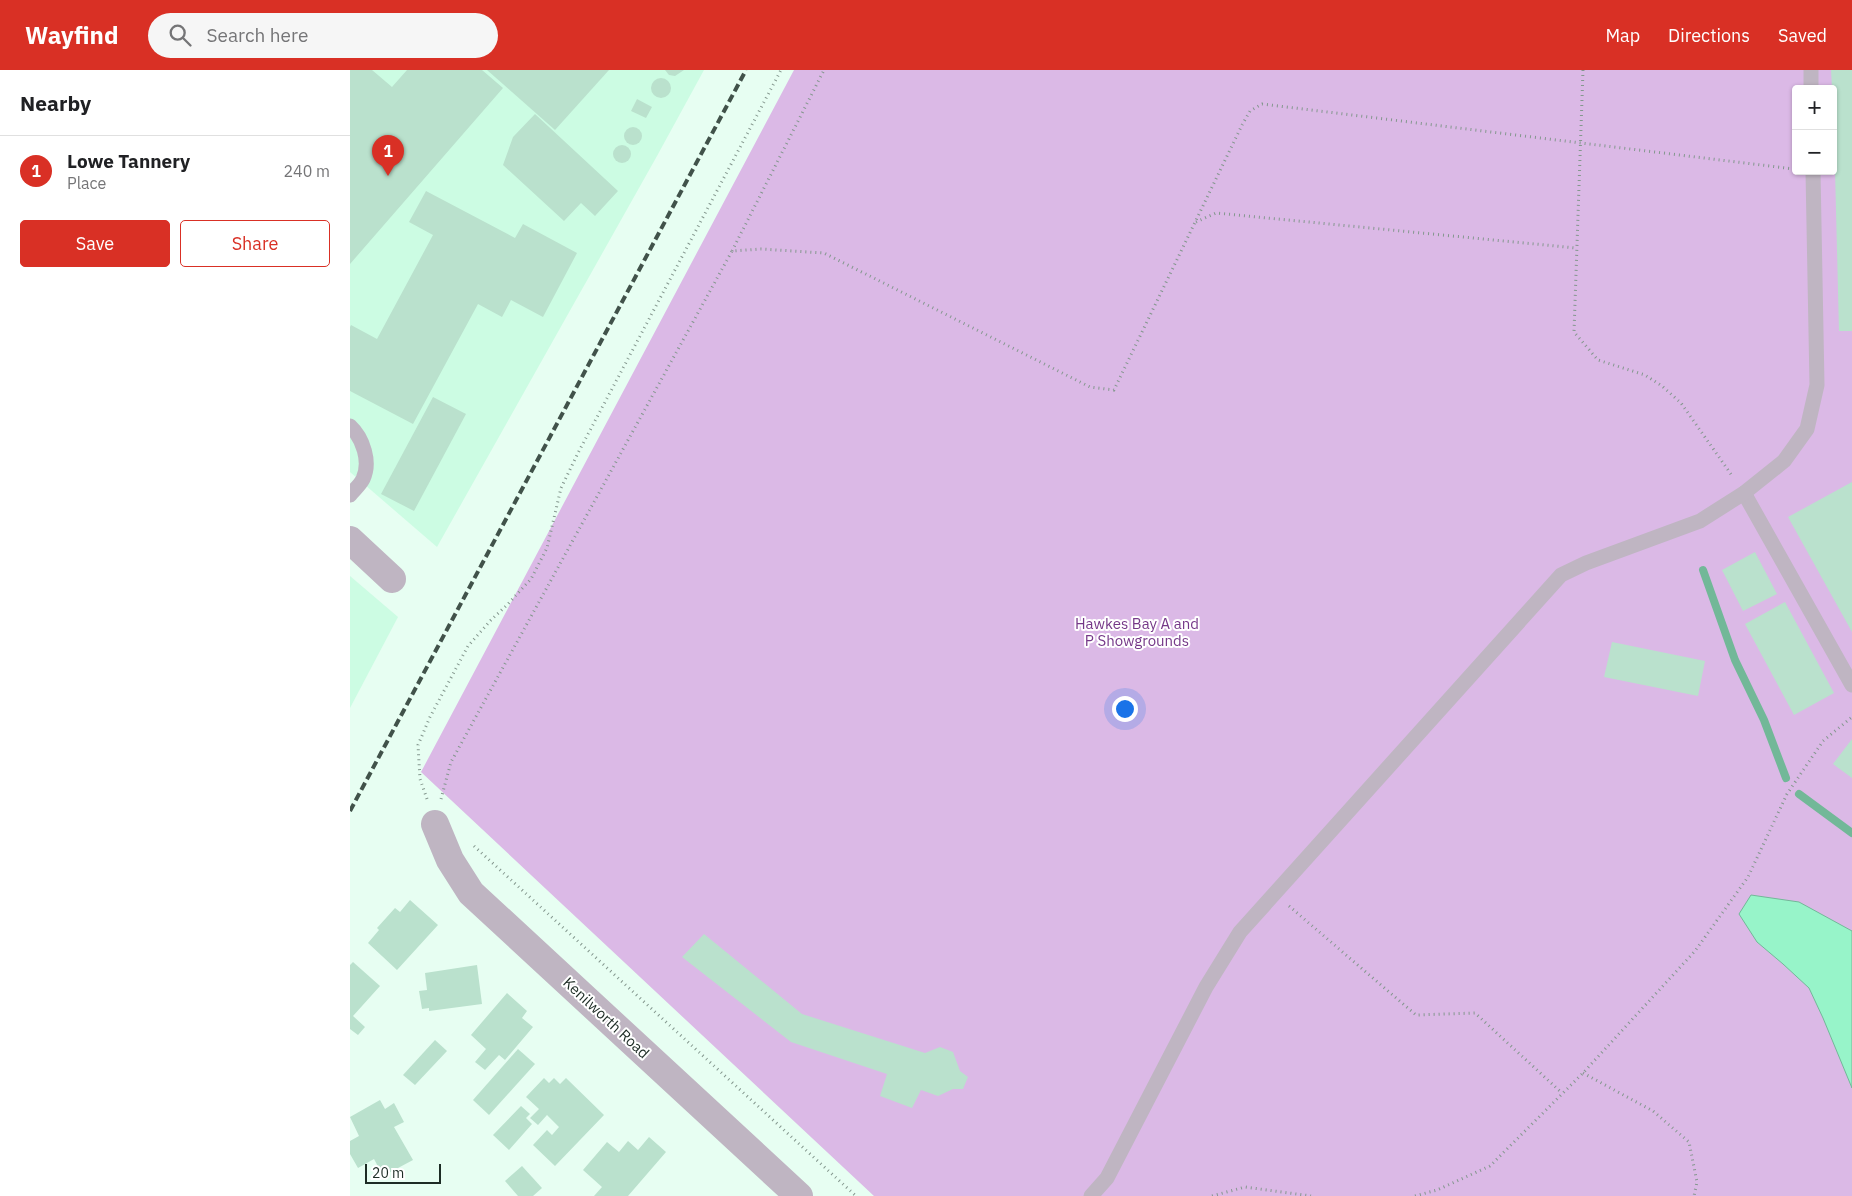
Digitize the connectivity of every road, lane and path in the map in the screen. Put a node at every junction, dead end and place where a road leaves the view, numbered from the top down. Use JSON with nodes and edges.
{"nodes":[{"id":1,"x":781,"y":70,"type":"edge"},
{"id":2,"x":824,"y":70,"type":"edge"},
{"id":3,"x":1583,"y":70,"type":"edge"},
{"id":4,"x":1811,"y":70,"type":"edge"},
{"id":5,"x":1811,"y":85,"type":"edge"},
{"id":6,"x":1580,"y":143,"type":"junction"},
{"id":7,"x":1792,"y":169,"type":"edge"},
{"id":8,"x":1813,"y":175,"type":"edge"},
{"id":9,"x":1195,"y":222,"type":"junction"},
{"id":10,"x":1576,"y":248,"type":"junction"},
{"id":11,"x":732,"y":252,"type":"junction"},
{"id":12,"x":350,"y":426,"type":"edge"},
{"id":13,"x":1744,"y":492,"type":"junction"},
{"id":14,"x":350,"y":495,"type":"edge"},
{"id":15,"x":350,"y":540,"type":"edge"},
{"id":16,"x":392,"y":578,"type":"dead end"},
{"id":17,"x":1852,"y":685,"type":"edge"},
{"id":18,"x":1852,"y":717,"type":"edge"},
{"id":19,"x":435,"y":824,"type":"junction"},
{"id":20,"x":469,"y":843,"type":"dead end"},
{"id":21,"x":1274,"y":894,"type":"junction"},
{"id":22,"x":1583,"y":1072,"type":"junction"},
{"id":23,"x":1562,"y":1093,"type":"junction"},
{"id":24,"x":799,"y":1196,"type":"edge"},
{"id":25,"x":856,"y":1196,"type":"edge"},
{"id":26,"x":1091,"y":1196,"type":"edge"},
{"id":27,"x":1212,"y":1196,"type":"edge"},
{"id":28,"x":1311,"y":1196,"type":"edge"},
{"id":29,"x":1415,"y":1196,"type":"edge"},
{"id":30,"x":1694,"y":1196,"type":"edge"}],
"edges":[{"from":1,"to":19,"type":"path"},
{"from":2,"to":11,"type":"path"},
{"from":3,"to":6,"type":"path"},
{"from":4,"to":5,"type":"lane"},
{"from":6,"to":7,"type":"path"},
{"from":6,"to":9,"type":"path"},
{"from":6,"to":10,"type":"path"},
{"from":8,"to":13,"type":"lane"},
{"from":9,"to":10,"type":"path"},
{"from":9,"to":11,"type":"path"},
{"from":10,"to":13,"type":"path"},
{"from":11,"to":19,"type":"path"},
{"from":12,"to":14,"type":"lane"},
{"from":13,"to":17,"type":"lane"},
{"from":13,"to":21,"type":"lane"},
{"from":15,"to":16,"type":"street"},
{"from":18,"to":22,"type":"path"},
{"from":19,"to":24,"type":"street","name":"Kenilworth Road"},
{"from":20,"to":25,"type":"path"},
{"from":21,"to":23,"type":"path"},
{"from":21,"to":26,"type":"lane"},
{"from":22,"to":23,"type":"path"},
{"from":22,"to":30,"type":"path"},
{"from":23,"to":29,"type":"path"},
{"from":27,"to":28,"type":"path"}]}
